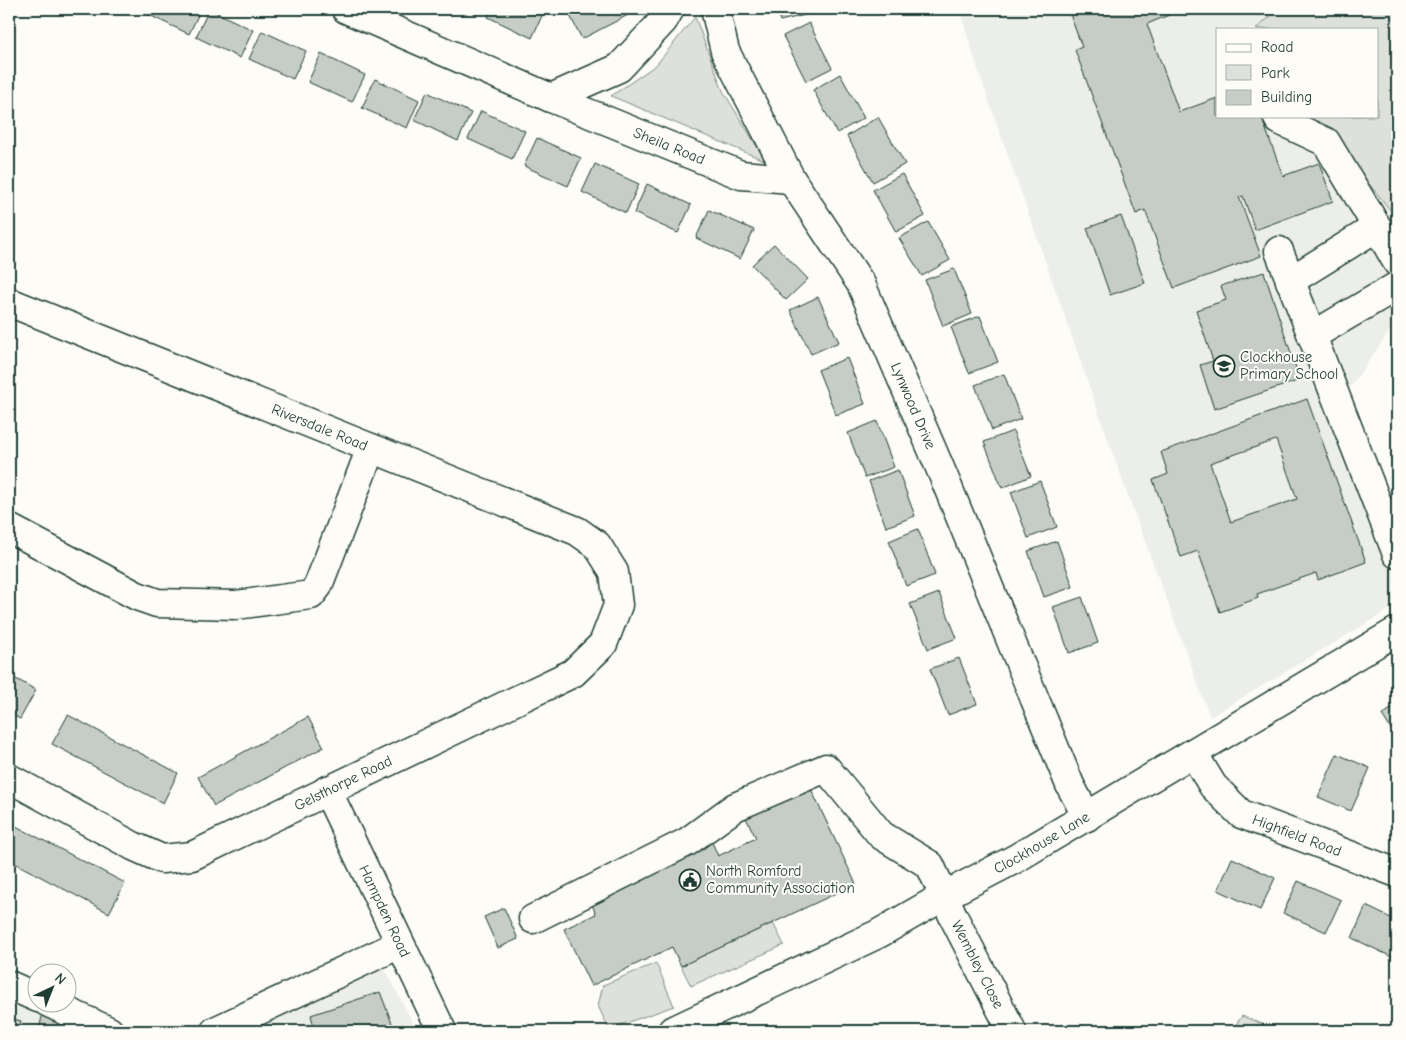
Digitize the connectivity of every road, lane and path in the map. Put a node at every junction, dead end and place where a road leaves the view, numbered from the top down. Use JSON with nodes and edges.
{"nodes":[{"id":1,"x":346,"y":9,"type":"edge"},
{"id":2,"x":670,"y":9,"type":"edge"},
{"id":3,"x":715,"y":9,"type":"edge"},
{"id":4,"x":551,"y":98,"type":"junction"},
{"id":5,"x":1278,"y":118,"type":"edge"},
{"id":6,"x":791,"y":180,"type":"junction"},
{"id":7,"x":1377,"y":227,"type":"junction"},
{"id":8,"x":1279,"y":251,"type":"dead end"},
{"id":9,"x":1397,"y":262,"type":"edge"},
{"id":10,"x":1290,"y":280,"type":"junction"},
{"id":11,"x":1397,"y":286,"type":"edge"},
{"id":12,"x":9,"y":302,"type":"edge"},
{"id":13,"x":1312,"y":336,"type":"junction"},
{"id":14,"x":371,"y":448,"type":"junction"},
{"id":15,"x":9,"y":528,"type":"edge"},
{"id":16,"x":1397,"y":554,"type":"edge"},
{"id":17,"x":614,"y":572,"type":"joint"},
{"id":18,"x":1397,"y":631,"type":"edge"},
{"id":19,"x":1193,"y":753,"type":"junction"},
{"id":20,"x":9,"y":778,"type":"edge"},
{"id":21,"x":327,"y":790,"type":"junction"},
{"id":22,"x":1087,"y":817,"type":"junction"},
{"id":23,"x":1397,"y":873,"type":"edge"},
{"id":24,"x":944,"y":896,"type":"junction"},
{"id":25,"x":533,"y":919,"type":"dead end"},
{"id":26,"x":400,"y":944,"type":"junction"},
{"id":27,"x":9,"y":985,"type":"edge"},
{"id":28,"x":28,"y":994,"type":"edge"},
{"id":29,"x":68,"y":1012,"type":"edge"},
{"id":30,"x":109,"y":1031,"type":"edge"},
{"id":31,"x":215,"y":1031,"type":"edge"},
{"id":32,"x":442,"y":1031,"type":"edge"},
{"id":33,"x":672,"y":1031,"type":"edge"},
{"id":34,"x":1012,"y":1031,"type":"edge"}],
"edges":[{"from":1,"to":4,"type":"street","name":"Sheila Road"},
{"from":2,"to":4,"type":"street"},
{"from":3,"to":6,"type":"street","name":"Lynwood Drive"},
{"from":4,"to":6,"type":"street","name":"Sheila Road"},
{"from":5,"to":7,"type":"street"},
{"from":6,"to":22,"type":"street","name":"Lynwood Drive"},
{"from":7,"to":9,"type":"street"},
{"from":7,"to":10,"type":"street"},
{"from":8,"to":10,"type":"street"},
{"from":10,"to":13,"type":"street"},
{"from":11,"to":13,"type":"street"},
{"from":12,"to":14,"type":"street","name":"Riversdale Road"},
{"from":13,"to":16,"type":"street"},
{"from":14,"to":15,"type":"street"},
{"from":14,"to":17,"type":"street","name":"Riversdale Road"},
{"from":17,"to":21,"type":"street","name":"Gelsthorpe Road"},
{"from":18,"to":19,"type":"street","name":"Clockhouse Lane"},
{"from":19,"to":22,"type":"street","name":"Clockhouse Lane"},
{"from":19,"to":23,"type":"street","name":"Highfield Road"},
{"from":20,"to":21,"type":"street","name":"Gelsthorpe Road"},
{"from":21,"to":26,"type":"street","name":"Hampden Road"},
{"from":22,"to":24,"type":"street","name":"Clockhouse Lane"},
{"from":24,"to":25,"type":"street","name":"Wembley Close"},
{"from":24,"to":33,"type":"street","name":"Clockhouse Lane"},
{"from":24,"to":34,"type":"street","name":"Wembley Close"},
{"from":26,"to":31,"type":"street"},
{"from":26,"to":32,"type":"street","name":"Hampden Road"},
{"from":27,"to":28,"type":"street"},
{"from":29,"to":30,"type":"street"}]}
